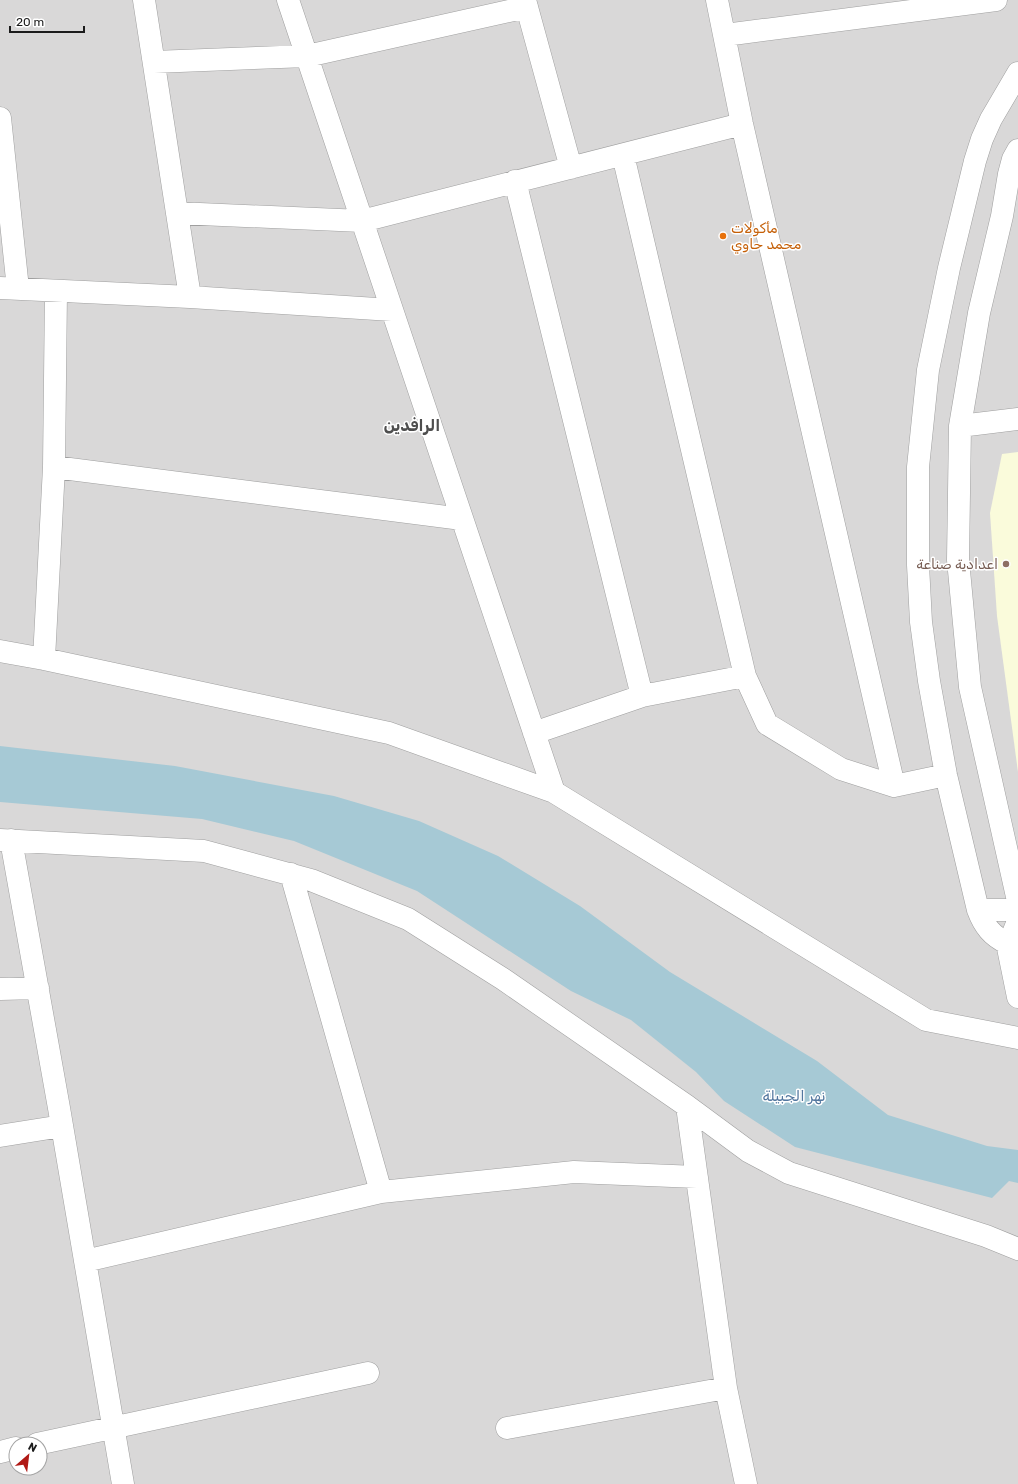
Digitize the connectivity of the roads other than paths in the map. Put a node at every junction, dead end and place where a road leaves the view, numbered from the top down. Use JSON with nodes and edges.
{"nodes":[{"id":1,"x":144,"y":0,"type":"edge"},
{"id":2,"x":288,"y":0,"type":"edge"},
{"id":3,"x":717,"y":0,"type":"edge"},
{"id":4,"x":996,"y":0,"type":"edge"},
{"id":5,"x":526,"y":3,"type":"edge"},
{"id":6,"x":725,"y":35,"type":"junction"},
{"id":7,"x":307,"y":56,"type":"junction"},
{"id":8,"x":154,"y":62,"type":"junction"},
{"id":9,"x":1018,"y":73,"type":"edge"},
{"id":10,"x":0,"y":118,"type":"edge"},
{"id":11,"x":742,"y":124,"type":"junction"},
{"id":12,"x":1,"y":141,"type":"edge"},
{"id":13,"x":1018,"y":150,"type":"edge"},
{"id":14,"x":623,"y":155,"type":"junction"},
{"id":15,"x":571,"y":168,"type":"junction"},
{"id":16,"x":515,"y":181,"type":"junction"},
{"id":17,"x":177,"y":213,"type":"junction"},
{"id":18,"x":1010,"y":216,"type":"edge"},
{"id":19,"x":362,"y":221,"type":"junction"},
{"id":20,"x":9,"y":289,"type":"edge"},
{"id":21,"x":56,"y":291,"type":"junction"},
{"id":22,"x":190,"y":297,"type":"junction"},
{"id":23,"x":392,"y":310,"type":"junction"},
{"id":24,"x":1018,"y":419,"type":"edge"},
{"id":25,"x":960,"y":426,"type":"junction"},
{"id":26,"x":54,"y":468,"type":"junction"},
{"id":27,"x":462,"y":520,"type":"junction"},
{"id":28,"x":0,"y":651,"type":"edge"},
{"id":29,"x":44,"y":659,"type":"junction"},
{"id":30,"x":745,"y":676,"type":"junction"},
{"id":31,"x":642,"y":696,"type":"junction"},
{"id":32,"x":534,"y":733,"type":"junction"},
{"id":33,"x":946,"y":775,"type":"junction"},
{"id":34,"x":894,"y":786,"type":"junction"},
{"id":35,"x":554,"y":792,"type":"junction"},
{"id":36,"x":6,"y":840,"type":"edge"},
{"id":37,"x":291,"y":874,"type":"junction"},
{"id":38,"x":1018,"y":901,"type":"edge"},
{"id":39,"x":978,"y":910,"type":"junction"},
{"id":40,"x":1018,"y":910,"type":"edge"},
{"id":41,"x":1018,"y":921,"type":"edge"},
{"id":42,"x":1007,"y":943,"type":"junction"},
{"id":43,"x":38,"y":988,"type":"junction"},
{"id":44,"x":0,"y":989,"type":"edge"},
{"id":45,"x":1018,"y":997,"type":"edge"},
{"id":46,"x":1018,"y":1038,"type":"edge"},
{"id":47,"x":687,"y":1106,"type":"junction"},
{"id":48,"x":62,"y":1126,"type":"junction"},
{"id":49,"x":0,"y":1136,"type":"edge"},
{"id":50,"x":697,"y":1177,"type":"junction"},
{"id":51,"x":381,"y":1192,"type":"junction"},
{"id":52,"x":1018,"y":1249,"type":"edge"},
{"id":53,"x":85,"y":1261,"type":"junction"},
{"id":54,"x":368,"y":1373,"type":"dead end"},
{"id":55,"x":726,"y":1388,"type":"junction"},
{"id":56,"x":507,"y":1428,"type":"dead end"},
{"id":57,"x":113,"y":1429,"type":"junction"},
{"id":58,"x":48,"y":1442,"type":"edge"},
{"id":59,"x":123,"y":1484,"type":"edge"},
{"id":60,"x":746,"y":1484,"type":"edge"}],
"edges":[{"from":1,"to":8,"type":"street"},
{"from":2,"to":7,"type":"street"},
{"from":3,"to":6,"type":"street"},
{"from":4,"to":6,"type":"street"},
{"from":5,"to":7,"type":"street"},
{"from":5,"to":15,"type":"street"},
{"from":6,"to":11,"type":"street"},
{"from":7,"to":8,"type":"street"},
{"from":7,"to":19,"type":"street"},
{"from":8,"to":17,"type":"street"},
{"from":9,"to":33,"type":"street"},
{"from":10,"to":12,"type":"street"},
{"from":11,"to":14,"type":"street"},
{"from":11,"to":34,"type":"street"},
{"from":12,"to":20,"type":"street"},
{"from":13,"to":18,"type":"street"},
{"from":14,"to":15,"type":"street"},
{"from":14,"to":30,"type":"street"},
{"from":15,"to":16,"type":"street"},
{"from":16,"to":19,"type":"street"},
{"from":16,"to":31,"type":"street"},
{"from":17,"to":19,"type":"street"},
{"from":17,"to":22,"type":"street"},
{"from":18,"to":25,"type":"street"},
{"from":19,"to":23,"type":"street"},
{"from":20,"to":21,"type":"street"},
{"from":21,"to":22,"type":"street"},
{"from":21,"to":26,"type":"street"},
{"from":22,"to":23,"type":"street"},
{"from":23,"to":27,"type":"street"},
{"from":24,"to":25,"type":"street"},
{"from":25,"to":38,"type":"street"},
{"from":26,"to":27,"type":"street"},
{"from":26,"to":29,"type":"street"},
{"from":27,"to":32,"type":"street"},
{"from":28,"to":29,"type":"street"},
{"from":29,"to":35,"type":"street"},
{"from":30,"to":31,"type":"street"},
{"from":30,"to":34,"type":"street"},
{"from":31,"to":32,"type":"street"},
{"from":32,"to":35,"type":"street"},
{"from":33,"to":34,"type":"street"},
{"from":33,"to":39,"type":"street"},
{"from":35,"to":46,"type":"street"},
{"from":36,"to":37,"type":"street"},
{"from":36,"to":43,"type":"street"},
{"from":37,"to":47,"type":"street"},
{"from":37,"to":51,"type":"street"},
{"from":39,"to":40,"type":"street"},
{"from":39,"to":42,"type":"street"},
{"from":41,"to":42,"type":"street"},
{"from":42,"to":45,"type":"street"},
{"from":43,"to":44,"type":"street"},
{"from":43,"to":48,"type":"street"},
{"from":47,"to":50,"type":"street"},
{"from":47,"to":52,"type":"street"},
{"from":48,"to":49,"type":"street"},
{"from":48,"to":53,"type":"street"},
{"from":50,"to":51,"type":"street"},
{"from":50,"to":55,"type":"street"},
{"from":51,"to":53,"type":"street"},
{"from":53,"to":57,"type":"street"},
{"from":54,"to":57,"type":"street"},
{"from":55,"to":56,"type":"street"},
{"from":55,"to":60,"type":"street"},
{"from":57,"to":58,"type":"street"},
{"from":57,"to":59,"type":"street"}]}
